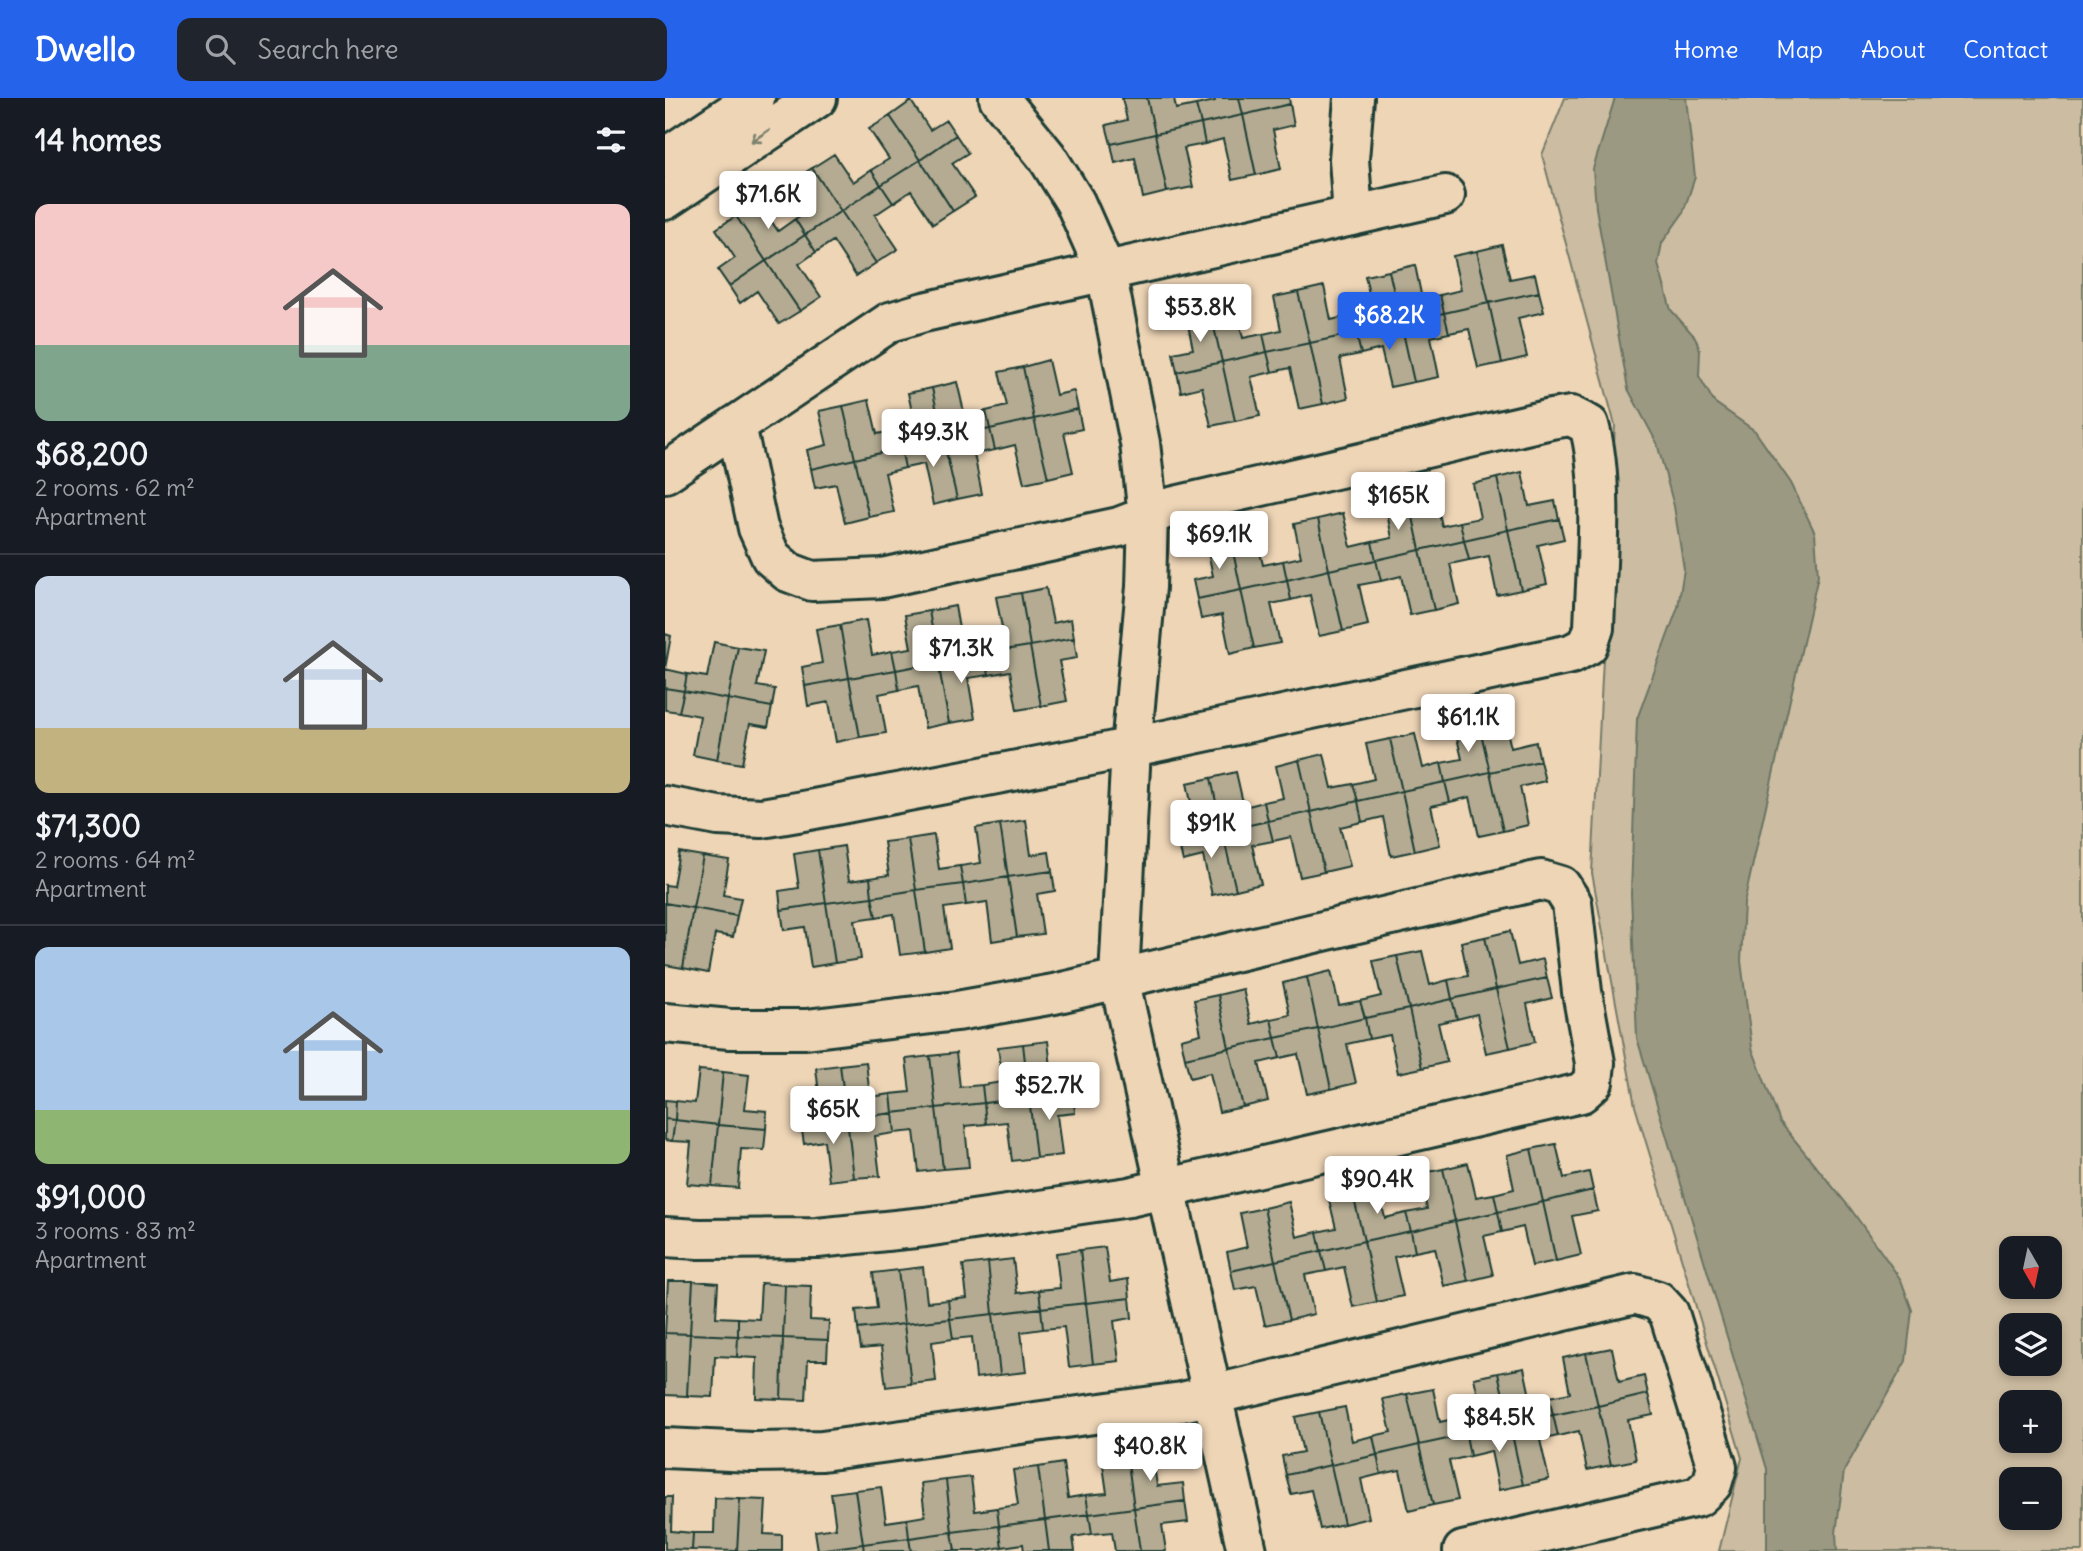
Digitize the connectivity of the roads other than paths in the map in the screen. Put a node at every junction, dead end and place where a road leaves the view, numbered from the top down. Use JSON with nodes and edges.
{"nodes":[{"id":1,"x":755,"y":98,"type":"edge"},
{"id":2,"x":817,"y":98,"type":"edge"},
{"id":3,"x":999,"y":98,"type":"edge"},
{"id":4,"x":1354,"y":98,"type":"edge"},
{"id":5,"x":665,"y":158,"type":"edge"},
{"id":6,"x":1445,"y":195,"type":"dead end"},
{"id":7,"x":665,"y":200,"type":"edge"},
{"id":8,"x":1353,"y":216,"type":"junction"},
{"id":9,"x":1105,"y":272,"type":"junction"},
{"id":10,"x":736,"y":425,"type":"junction"},
{"id":11,"x":665,"y":473,"type":"edge"},
{"id":12,"x":1148,"y":516,"type":"junction"},
{"id":13,"x":1131,"y":748,"type":"junction"},
{"id":14,"x":665,"y":806,"type":"edge"},
{"id":15,"x":1119,"y":978,"type":"junction"},
{"id":16,"x":665,"y":1023,"type":"edge"},
{"id":17,"x":1167,"y":1188,"type":"junction"},
{"id":18,"x":665,"y":1237,"type":"edge"},
{"id":19,"x":1212,"y":1395,"type":"junction"},
{"id":20,"x":665,"y":1448,"type":"edge"},
{"id":21,"x":1247,"y":1551,"type":"edge"},
{"id":22,"x":1462,"y":1551,"type":"edge"}],
"edges":[{"from":1,"to":5,"type":"street"},
{"from":2,"to":7,"type":"street","one_way":true},
{"from":3,"to":9,"type":"street"},
{"from":4,"to":8,"type":"street"},
{"from":6,"to":8,"type":"street"},
{"from":8,"to":9,"type":"street"},
{"from":9,"to":10,"type":"street"},
{"from":9,"to":12,"type":"street"},
{"from":10,"to":11,"type":"street"},
{"from":10,"to":12,"type":"street"},
{"from":12,"to":13,"type":"street"},
{"from":12,"to":13,"type":"street"},
{"from":13,"to":14,"type":"street"},
{"from":13,"to":15,"type":"street"},
{"from":15,"to":16,"type":"street"},
{"from":15,"to":17,"type":"street"},
{"from":15,"to":17,"type":"street"},
{"from":17,"to":18,"type":"street"},
{"from":17,"to":19,"type":"street"},
{"from":19,"to":20,"type":"street"},
{"from":19,"to":21,"type":"street"},
{"from":19,"to":22,"type":"street"}]}
